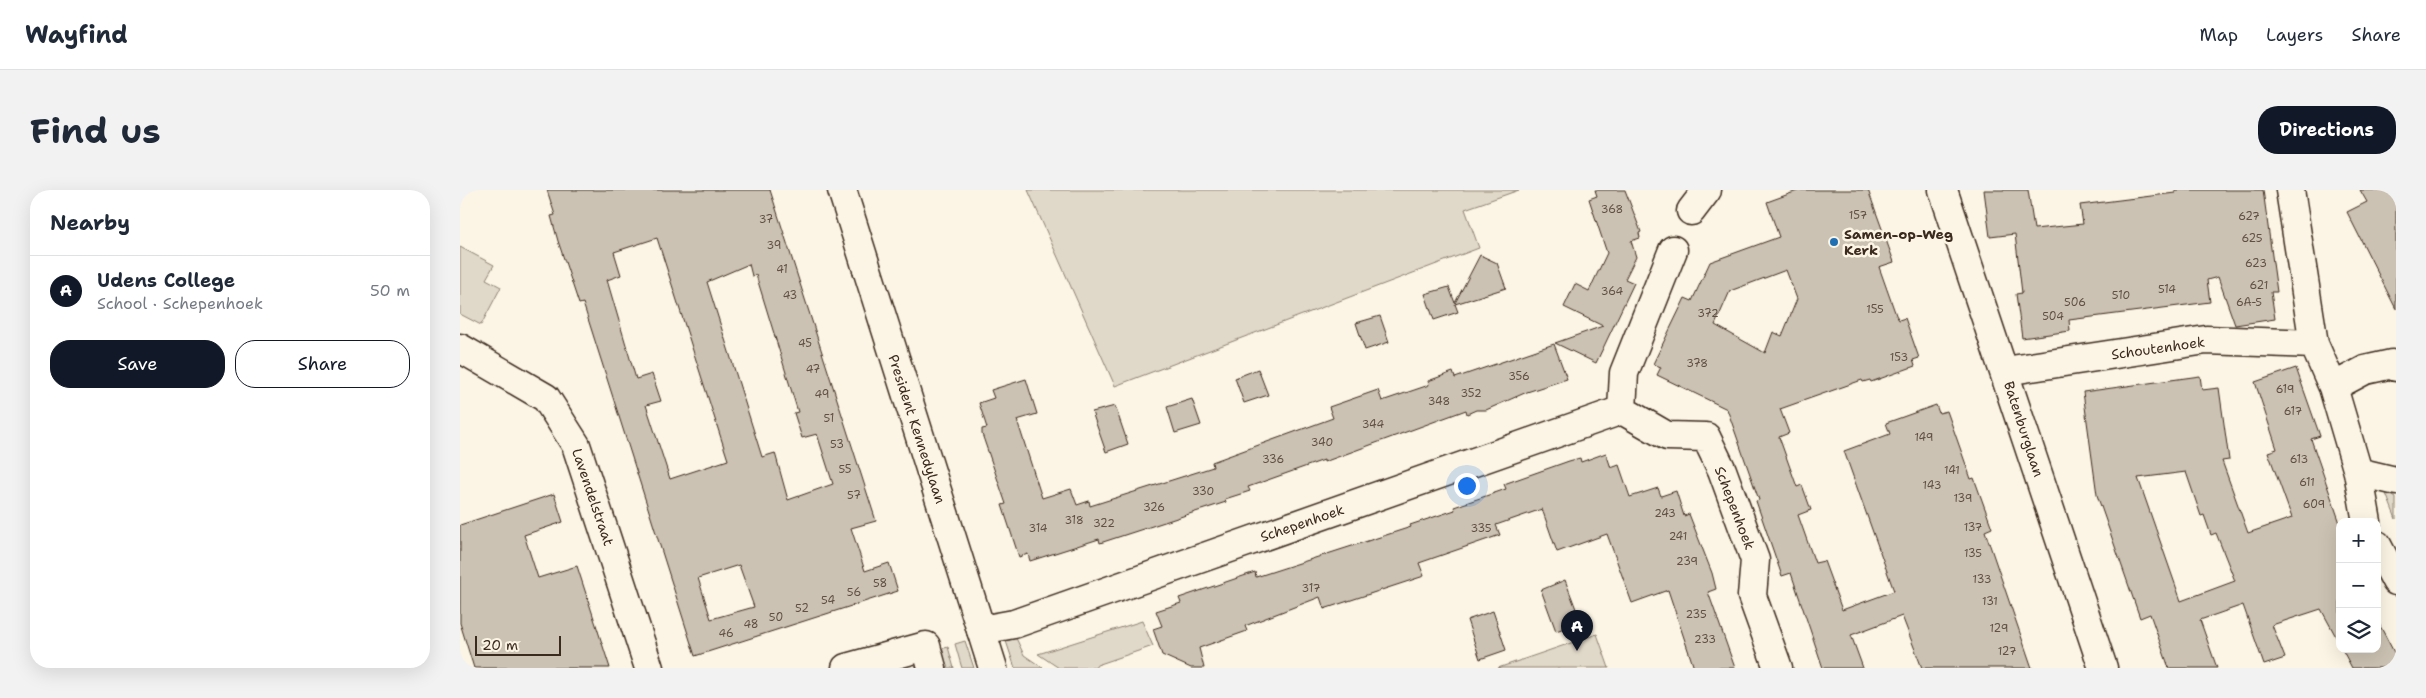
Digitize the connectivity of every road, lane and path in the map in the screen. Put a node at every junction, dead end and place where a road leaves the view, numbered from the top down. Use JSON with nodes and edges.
{"nodes":[{"id":1,"x":842,"y":190,"type":"edge"},
{"id":2,"x":1943,"y":190,"type":"edge"},
{"id":3,"x":2290,"y":190,"type":"edge"},
{"id":4,"x":1673,"y":250,"type":"dead end"},
{"id":5,"x":2314,"y":344,"type":"junction"},
{"id":6,"x":460,"y":348,"type":"edge"},
{"id":7,"x":2396,"y":368,"type":"edge"},
{"id":8,"x":2004,"y":371,"type":"junction"},
{"id":9,"x":2333,"y":387,"type":"junction"},
{"id":10,"x":1622,"y":410,"type":"junction"},
{"id":11,"x":2358,"y":472,"type":"junction"},
{"id":12,"x":2396,"y":481,"type":"edge"},
{"id":13,"x":2366,"y":518,"type":"edge"},
{"id":14,"x":2381,"y":553,"type":"edge"},
{"id":15,"x":2396,"y":581,"type":"edge"},
{"id":16,"x":981,"y":630,"type":"junction"},
{"id":17,"x":929,"y":657,"type":"edge"},
{"id":18,"x":649,"y":668,"type":"edge"},
{"id":19,"x":846,"y":668,"type":"edge"},
{"id":20,"x":993,"y":668,"type":"edge"},
{"id":21,"x":1778,"y":668,"type":"edge"},
{"id":22,"x":2103,"y":668,"type":"edge"}],
"edges":[{"from":1,"to":16,"type":"street","name":"President Kennedylaan"},
{"from":2,"to":8,"type":"street","name":"Batenburglaan"},
{"from":3,"to":5,"type":"street"},
{"from":4,"to":10,"type":"street"},
{"from":5,"to":8,"type":"street","name":"Schoutenhoek"},
{"from":5,"to":9,"type":"street"},
{"from":6,"to":18,"type":"street","name":"Lavendelstraat"},
{"from":7,"to":9,"type":"street"},
{"from":8,"to":22,"type":"street","name":"Batenburglaan"},
{"from":9,"to":11,"type":"street"},
{"from":10,"to":16,"type":"street","name":"Schepenhoek"},
{"from":10,"to":21,"type":"street","name":"Schepenhoek"},
{"from":11,"to":12,"type":"street"},
{"from":11,"to":13,"type":"street"},
{"from":14,"to":15,"type":"street"},
{"from":16,"to":20,"type":"street","name":"President Kennedylaan"},
{"from":17,"to":19,"type":"street"}]}
